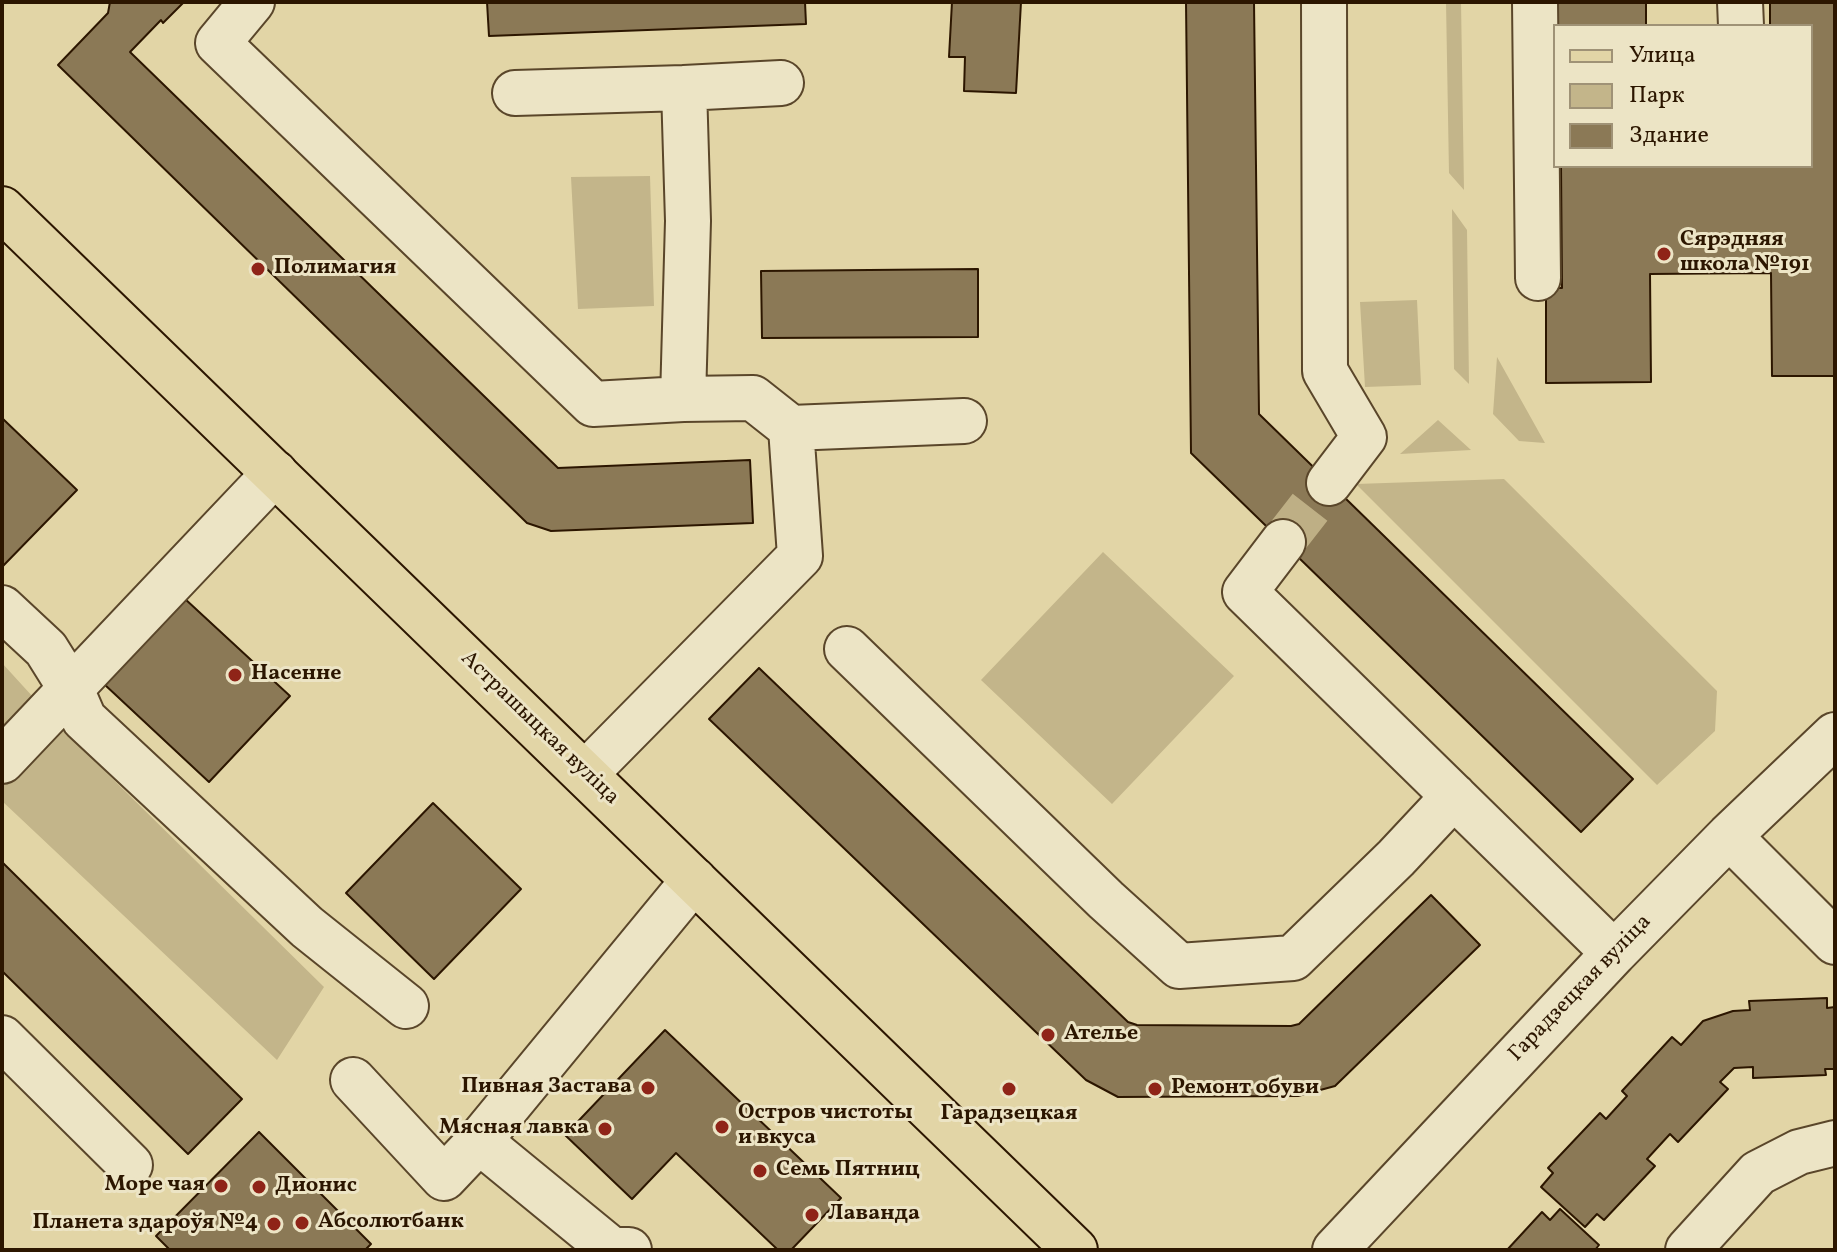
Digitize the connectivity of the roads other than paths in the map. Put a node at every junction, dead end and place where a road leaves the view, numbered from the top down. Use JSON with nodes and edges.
{"nodes":[{"id":1,"x":252,"y":2,"type":"edge"},
{"id":2,"x":1324,"y":2,"type":"edge"},
{"id":3,"x":1535,"y":2,"type":"edge"},
{"id":4,"x":1740,"y":2,"type":"edge"},
{"id":5,"x":1741,"y":24,"type":"edge"},
{"id":6,"x":781,"y":83,"type":"dead end"},
{"id":7,"x":684,"y":88,"type":"junction"},
{"id":8,"x":515,"y":93,"type":"dead end"},
{"id":9,"x":2,"y":209,"type":"edge"},
{"id":10,"x":1538,"y":278,"type":"dead end"},
{"id":11,"x":683,"y":399,"type":"junction"},
{"id":12,"x":964,"y":421,"type":"dead end"},
{"id":13,"x":791,"y":428,"type":"junction"},
{"id":14,"x":275,"y":473,"type":"junction"},
{"id":15,"x":1329,"y":483,"type":"tunnel mouth"},
{"id":16,"x":1283,"y":542,"type":"tunnel mouth"},
{"id":17,"x":2,"y":608,"type":"edge"},
{"id":18,"x":847,"y":649,"type":"dead end"},
{"id":19,"x":71,"y":689,"type":"junction"},
{"id":20,"x":1835,"y":735,"type":"edge"},
{"id":21,"x":2,"y":761,"type":"edge"},
{"id":22,"x":585,"y":774,"type":"junction"},
{"id":23,"x":1454,"y":796,"type":"junction"},
{"id":24,"x":1729,"y":836,"type":"junction"},
{"id":25,"x":694,"y":880,"type":"junction"},
{"id":26,"x":1835,"y":942,"type":"edge"},
{"id":27,"x":1614,"y":953,"type":"junction"},
{"id":28,"x":406,"y":1006,"type":"dead end"},
{"id":29,"x":2,"y":1038,"type":"edge"},
{"id":30,"x":353,"y":1080,"type":"dead end"},
{"id":31,"x":479,"y":1141,"type":"junction"},
{"id":32,"x":1835,"y":1143,"type":"edge"},
{"id":33,"x":130,"y":1165,"type":"dead end"},
{"id":34,"x":629,"y":1250,"type":"edge"},
{"id":35,"x":1075,"y":1250,"type":"edge"},
{"id":36,"x":1335,"y":1250,"type":"edge"},
{"id":37,"x":1688,"y":1250,"type":"edge"}],
"edges":[{"from":1,"to":11,"type":"street"},
{"from":2,"to":15,"type":"street"},
{"from":3,"to":10,"type":"street"},
{"from":4,"to":5,"type":"street"},
{"from":6,"to":7,"type":"street"},
{"from":7,"to":8,"type":"street"},
{"from":7,"to":11,"type":"street"},
{"from":9,"to":14,"type":"main road","name":"Астрашыцкая вуліца"},
{"from":11,"to":13,"type":"street"},
{"from":12,"to":13,"type":"street"},
{"from":13,"to":22,"type":"street"},
{"from":14,"to":19,"type":"street"},
{"from":14,"to":22,"type":"main road","name":"Астрашыцкая вуліца"},
{"from":16,"to":23,"type":"street"},
{"from":17,"to":19,"type":"street"},
{"from":18,"to":23,"type":"street"},
{"from":19,"to":21,"type":"street"},
{"from":19,"to":28,"type":"street"},
{"from":20,"to":24,"type":"street","name":"Гарадзецкая вуліца"},
{"from":22,"to":25,"type":"main road","name":"Астрашыцкая вуліца"},
{"from":23,"to":27,"type":"street"},
{"from":24,"to":26,"type":"street"},
{"from":24,"to":27,"type":"street","name":"Гарадзецкая вуліца"},
{"from":25,"to":31,"type":"street"},
{"from":25,"to":35,"type":"main road","name":"Астрашыцкая вуліца"},
{"from":27,"to":36,"type":"street","name":"Гарадзецкая вуліца"},
{"from":29,"to":33,"type":"street"},
{"from":30,"to":31,"type":"street"},
{"from":31,"to":34,"type":"street"},
{"from":32,"to":37,"type":"street"}]}
